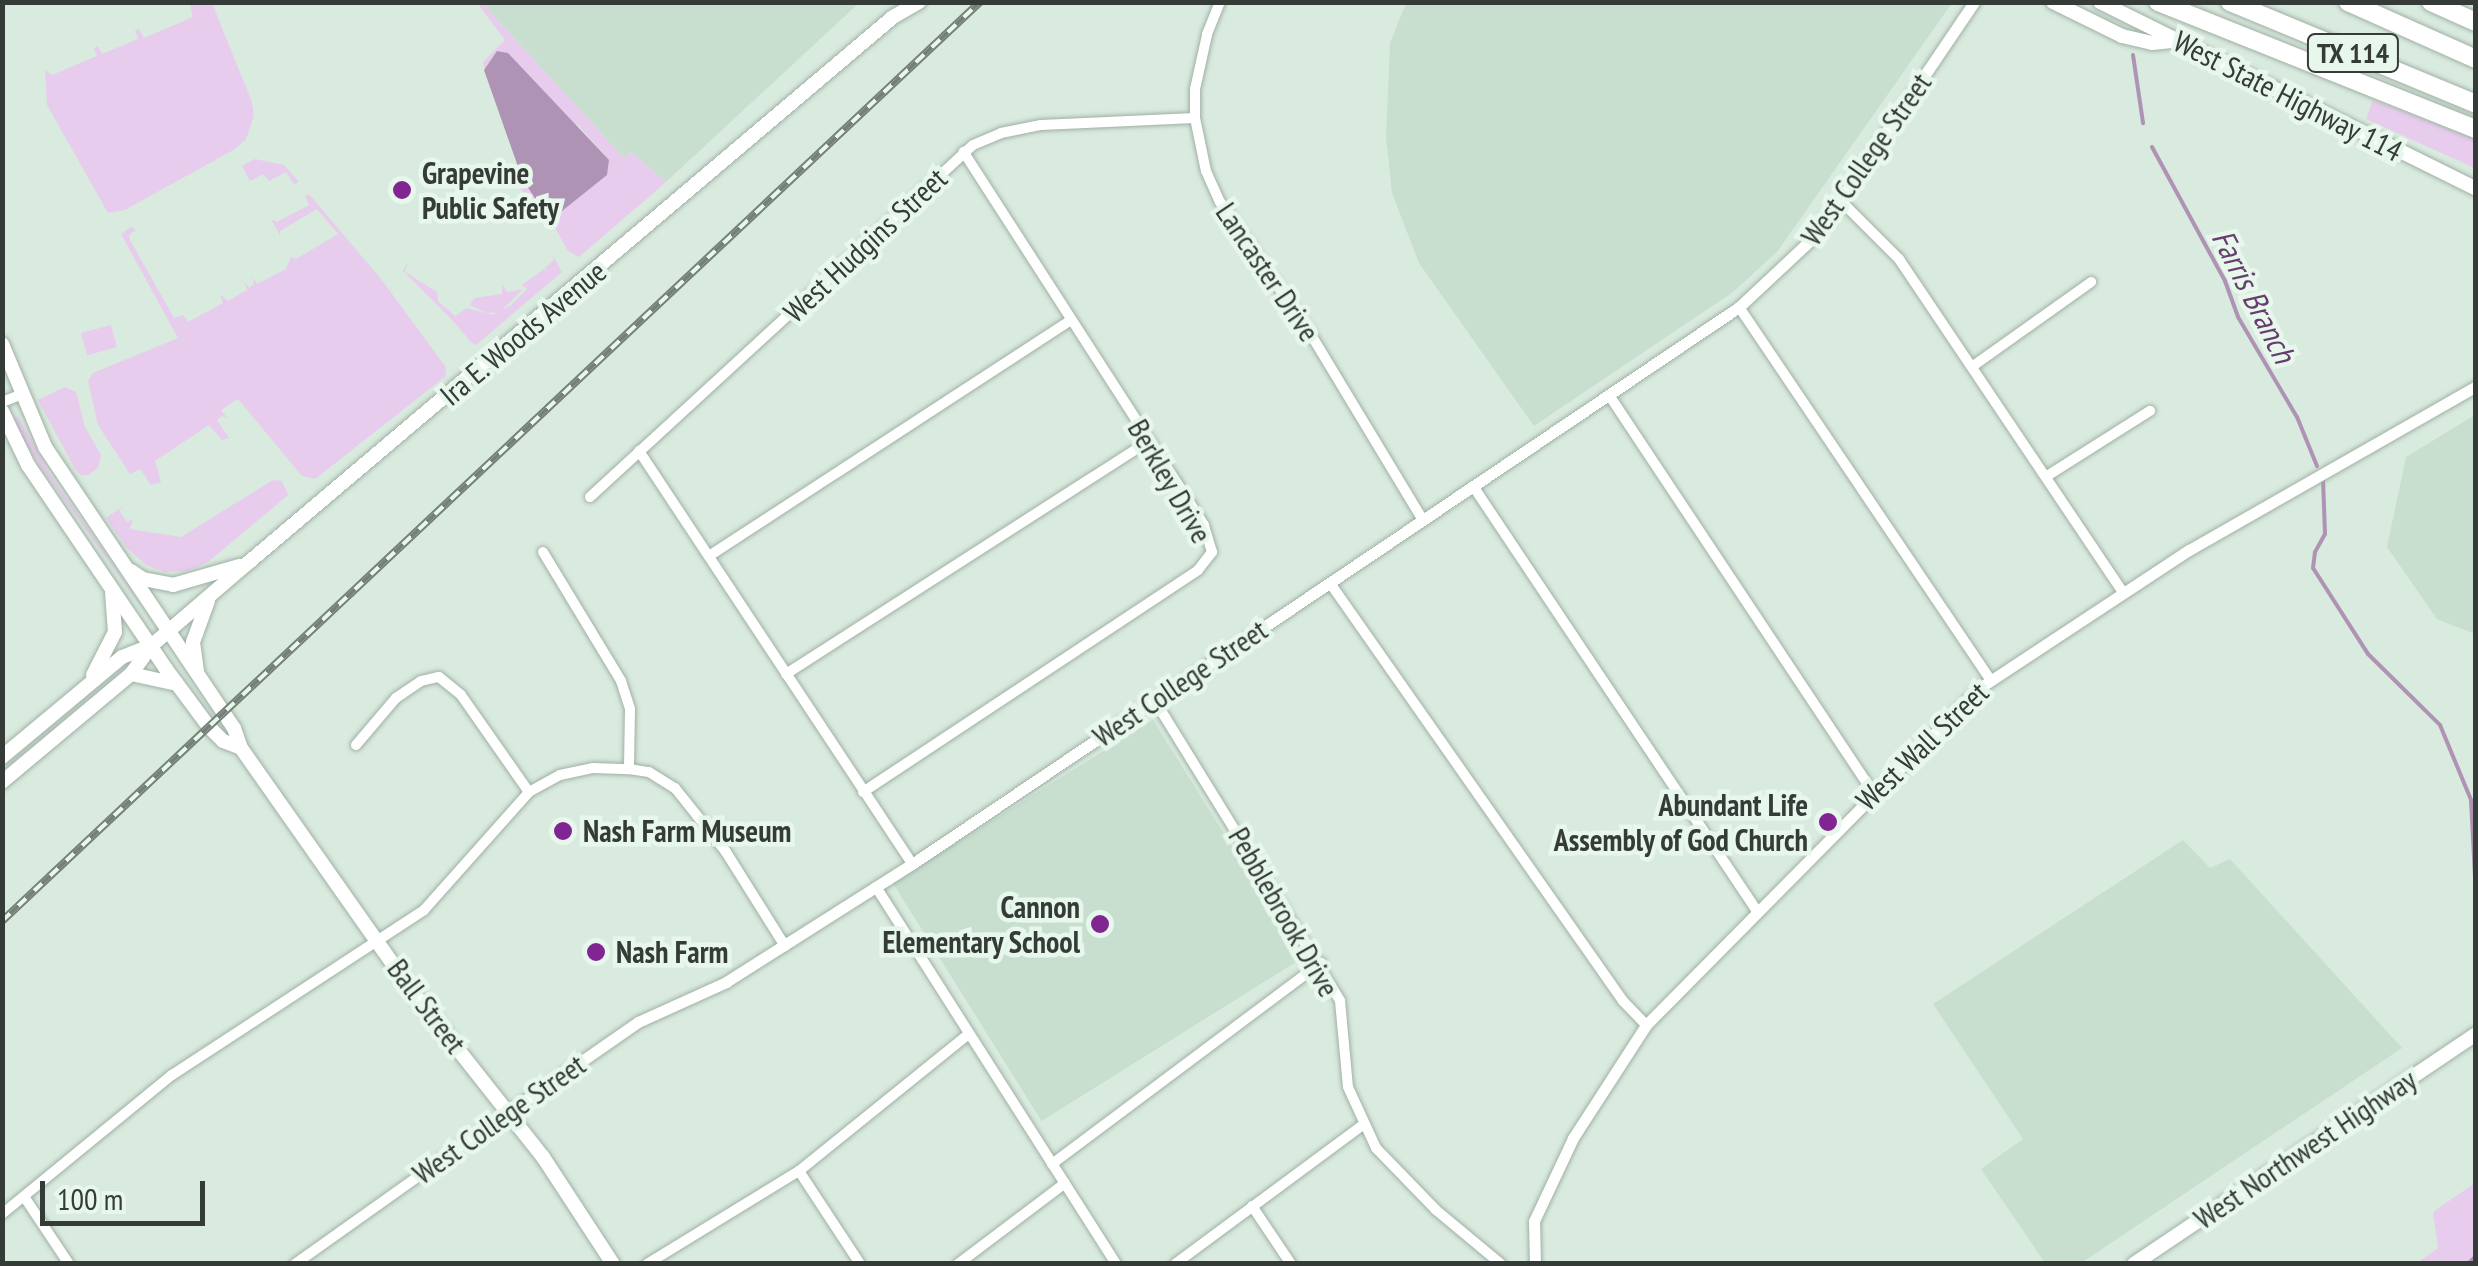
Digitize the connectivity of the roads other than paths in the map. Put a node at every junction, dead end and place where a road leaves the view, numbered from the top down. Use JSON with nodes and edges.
{"nodes":[{"id":1,"x":918,"y":2,"type":"edge"},
{"id":2,"x":1220,"y":2,"type":"edge"},
{"id":3,"x":1974,"y":2,"type":"edge"},
{"id":4,"x":2054,"y":2,"type":"edge"},
{"id":5,"x":2100,"y":2,"type":"edge"},
{"id":6,"x":2158,"y":2,"type":"edge"},
{"id":7,"x":2230,"y":2,"type":"edge"},
{"id":8,"x":2348,"y":2,"type":"edge"},
{"id":9,"x":2431,"y":2,"type":"edge"},
{"id":10,"x":896,"y":10,"type":"edge"},
{"id":11,"x":2476,"y":22,"type":"edge"},
{"id":12,"x":2180,"y":40,"type":"junction"},
{"id":13,"x":2476,"y":60,"type":"edge"},
{"id":14,"x":2476,"y":104,"type":"edge"},
{"id":15,"x":1195,"y":118,"type":"junction"},
{"id":16,"x":2476,"y":130,"type":"edge"},
{"id":17,"x":964,"y":152,"type":"junction"},
{"id":18,"x":2476,"y":188,"type":"edge"},
{"id":19,"x":1840,"y":200,"type":"junction"},
{"id":20,"x":2091,"y":282,"type":"dead end"},
{"id":21,"x":1739,"y":307,"type":"junction"},
{"id":22,"x":1071,"y":320,"type":"junction"},
{"id":23,"x":2,"y":344,"type":"edge"},
{"id":24,"x":1973,"y":366,"type":"junction"},
{"id":25,"x":2476,"y":386,"type":"edge"},
{"id":26,"x":20,"y":395,"type":"junction"},
{"id":27,"x":1609,"y":395,"type":"junction"},
{"id":28,"x":2,"y":402,"type":"edge"},
{"id":29,"x":2,"y":411,"type":"edge"},
{"id":30,"x":2150,"y":411,"type":"dead end"},
{"id":31,"x":1149,"y":440,"type":"junction"},
{"id":32,"x":639,"y":450,"type":"junction"},
{"id":33,"x":2047,"y":476,"type":"junction"},
{"id":34,"x":1473,"y":486,"type":"junction"},
{"id":35,"x":590,"y":497,"type":"dead end"},
{"id":36,"x":1423,"y":520,"type":"junction"},
{"id":37,"x":543,"y":552,"type":"dead end"},
{"id":38,"x":709,"y":556,"type":"junction"},
{"id":39,"x":248,"y":562,"type":"junction"},
{"id":40,"x":129,"y":570,"type":"junction"},
{"id":41,"x":1330,"y":583,"type":"junction"},
{"id":42,"x":111,"y":586,"type":"junction"},
{"id":43,"x":2122,"y":591,"type":"junction"},
{"id":44,"x":210,"y":596,"type":"junction"},
{"id":45,"x":169,"y":630,"type":"junction"},
{"id":46,"x":150,"y":646,"type":"junction"},
{"id":47,"x":131,"y":674,"type":"junction"},
{"id":48,"x":786,"y":674,"type":"junction"},
{"id":49,"x":1990,"y":679,"type":"junction"},
{"id":50,"x":200,"y":682,"type":"junction"},
{"id":51,"x":176,"y":684,"type":"junction"},
{"id":52,"x":73,"y":696,"type":"junction"},
{"id":53,"x":1155,"y":700,"type":"junction"},
{"id":54,"x":356,"y":745,"type":"dead end"},
{"id":55,"x":242,"y":748,"type":"junction"},
{"id":56,"x":2,"y":757,"type":"edge"},
{"id":57,"x":630,"y":769,"type":"junction"},
{"id":58,"x":2,"y":782,"type":"edge"},
{"id":59,"x":529,"y":792,"type":"junction"},
{"id":60,"x":862,"y":792,"type":"junction"},
{"id":61,"x":1873,"y":792,"type":"junction"},
{"id":62,"x":912,"y":864,"type":"junction"},
{"id":63,"x":876,"y":887,"type":"junction"},
{"id":64,"x":1757,"y":911,"type":"junction"},
{"id":65,"x":378,"y":942,"type":"junction"},
{"id":66,"x":785,"y":946,"type":"junction"},
{"id":67,"x":1320,"y":963,"type":"junction"},
{"id":68,"x":1646,"y":1024,"type":"junction"},
{"id":69,"x":969,"y":1034,"type":"junction"},
{"id":70,"x":2476,"y":1034,"type":"edge"},
{"id":71,"x":510,"y":1111,"type":"junction"},
{"id":72,"x":1363,"y":1126,"type":"junction"},
{"id":73,"x":1052,"y":1164,"type":"junction"},
{"id":74,"x":799,"y":1171,"type":"junction"},
{"id":75,"x":1065,"y":1183,"type":"junction"},
{"id":76,"x":25,"y":1198,"type":"junction"},
{"id":77,"x":1252,"y":1206,"type":"junction"},
{"id":78,"x":2,"y":1214,"type":"edge"},
{"id":79,"x":69,"y":1264,"type":"edge"},
{"id":80,"x":295,"y":1264,"type":"edge"},
{"id":81,"x":613,"y":1264,"type":"edge"},
{"id":82,"x":648,"y":1264,"type":"edge"},
{"id":83,"x":860,"y":1264,"type":"edge"},
{"id":84,"x":958,"y":1264,"type":"edge"},
{"id":85,"x":1116,"y":1264,"type":"edge"},
{"id":86,"x":1174,"y":1264,"type":"edge"},
{"id":87,"x":1290,"y":1264,"type":"edge"},
{"id":88,"x":1501,"y":1264,"type":"edge"},
{"id":89,"x":1535,"y":1264,"type":"edge"},
{"id":90,"x":2134,"y":1264,"type":"edge"}],
"edges":[{"from":1,"to":10,"type":"main road","name":"Ira E. Woods Avenue"},
{"from":2,"to":15,"type":"street","name":"Lancaster Drive"},
{"from":3,"to":19,"type":"street","name":"West College Street"},
{"from":4,"to":12,"type":"main road"},
{"from":5,"to":12,"type":"main road","name":"West State Highway 114"},
{"from":6,"to":16,"type":"highway"},
{"from":7,"to":14,"type":"highway","number":"TX 114"},
{"from":8,"to":13,"type":"highway","number":"TX 114"},
{"from":9,"to":11,"type":"highway"},
{"from":10,"to":39,"type":"main road","name":"Ira E. Woods Avenue"},
{"from":12,"to":18,"type":"main road","name":"West State Highway 114"},
{"from":15,"to":17,"type":"street","name":"West Hudgins Street"},
{"from":15,"to":36,"type":"street","name":"Lancaster Drive"},
{"from":17,"to":22,"type":"street","name":"Berkley Drive"},
{"from":17,"to":32,"type":"street","name":"West Hudgins Street"},
{"from":19,"to":21,"type":"street","name":"West College Street"},
{"from":19,"to":24,"type":"street"},
{"from":20,"to":24,"type":"street"},
{"from":21,"to":27,"type":"street","name":"West College Street"},
{"from":21,"to":49,"type":"street"},
{"from":22,"to":31,"type":"street","name":"Berkley Drive"},
{"from":22,"to":38,"type":"street"},
{"from":23,"to":26,"type":"main road","name":"Ball Street"},
{"from":24,"to":33,"type":"street"},
{"from":25,"to":43,"type":"street","name":"West Wall Street"},
{"from":26,"to":28,"type":"street"},
{"from":26,"to":40,"type":"main road","name":"Ball Street"},
{"from":27,"to":34,"type":"street","name":"West College Street"},
{"from":27,"to":61,"type":"street"},
{"from":29,"to":42,"type":"main road","name":"Ball Street"},
{"from":30,"to":33,"type":"street"},
{"from":31,"to":48,"type":"street"},
{"from":31,"to":60,"type":"street","name":"Berkley Drive"},
{"from":32,"to":35,"type":"street","name":"West Hudgins Street"},
{"from":32,"to":38,"type":"street"},
{"from":33,"to":43,"type":"street"},
{"from":34,"to":36,"type":"street","name":"West College Street"},
{"from":34,"to":64,"type":"street"},
{"from":36,"to":41,"type":"street","name":"West College Street"},
{"from":37,"to":57,"type":"street"},
{"from":38,"to":48,"type":"street"},
{"from":39,"to":40,"type":"main road"},
{"from":39,"to":44,"type":"main road","name":"Ira E. Woods Avenue"},
{"from":40,"to":45,"type":"main road","name":"Ball Street"},
{"from":41,"to":53,"type":"street","name":"West College Street"},
{"from":41,"to":68,"type":"street"},
{"from":42,"to":46,"type":"main road","name":"Ball Street"},
{"from":42,"to":52,"type":"main road"},
{"from":43,"to":49,"type":"street","name":"West Wall Street"},
{"from":44,"to":45,"type":"main road","name":"Ira E. Woods Avenue"},
{"from":44,"to":50,"type":"main road"},
{"from":45,"to":46,"type":"main road","name":"Ira E. Woods Avenue"},
{"from":45,"to":50,"type":"main road","name":"Ball Street"},
{"from":46,"to":47,"type":"main road"},
{"from":46,"to":51,"type":"main road","name":"Ball Street"},
{"from":46,"to":52,"type":"main road"},
{"from":47,"to":51,"type":"main road"},
{"from":47,"to":58,"type":"main road"},
{"from":48,"to":60,"type":"street"},
{"from":49,"to":61,"type":"street","name":"West Wall Street"},
{"from":50,"to":55,"type":"main road","name":"Ball Street"},
{"from":51,"to":55,"type":"main road","name":"Ball Street"},
{"from":52,"to":56,"type":"main road"},
{"from":53,"to":62,"type":"street","name":"West College Street"},
{"from":53,"to":67,"type":"street","name":"Pebblebrook Drive"},
{"from":54,"to":59,"type":"street"},
{"from":55,"to":65,"type":"main road","name":"Ball Street"},
{"from":57,"to":59,"type":"street"},
{"from":57,"to":66,"type":"street"},
{"from":59,"to":65,"type":"street"},
{"from":60,"to":62,"type":"street"},
{"from":61,"to":64,"type":"street","name":"West Wall Street"},
{"from":62,"to":63,"type":"street","name":"West College Street"},
{"from":63,"to":66,"type":"street","name":"West College Street"},
{"from":63,"to":69,"type":"street"},
{"from":64,"to":68,"type":"street","name":"West Wall Street"},
{"from":65,"to":71,"type":"main road","name":"Ball Street"},
{"from":65,"to":76,"type":"street"},
{"from":66,"to":71,"type":"street","name":"West College Street"},
{"from":67,"to":72,"type":"street","name":"Pebblebrook Drive"},
{"from":67,"to":73,"type":"street"},
{"from":68,"to":89,"type":"street","name":"West Wall Street"},
{"from":69,"to":73,"type":"street"},
{"from":69,"to":74,"type":"street"},
{"from":70,"to":90,"type":"main road","name":"West Northwest Highway"},
{"from":71,"to":80,"type":"street","name":"West College Street"},
{"from":71,"to":81,"type":"main road","name":"Ball Street"},
{"from":72,"to":77,"type":"street"},
{"from":72,"to":88,"type":"street","name":"Pebblebrook Drive"},
{"from":73,"to":75,"type":"street"},
{"from":74,"to":82,"type":"street"},
{"from":74,"to":83,"type":"street"},
{"from":75,"to":84,"type":"street"},
{"from":75,"to":85,"type":"street"},
{"from":76,"to":78,"type":"street"},
{"from":76,"to":79,"type":"street"},
{"from":77,"to":86,"type":"street"},
{"from":77,"to":87,"type":"street"}]}
